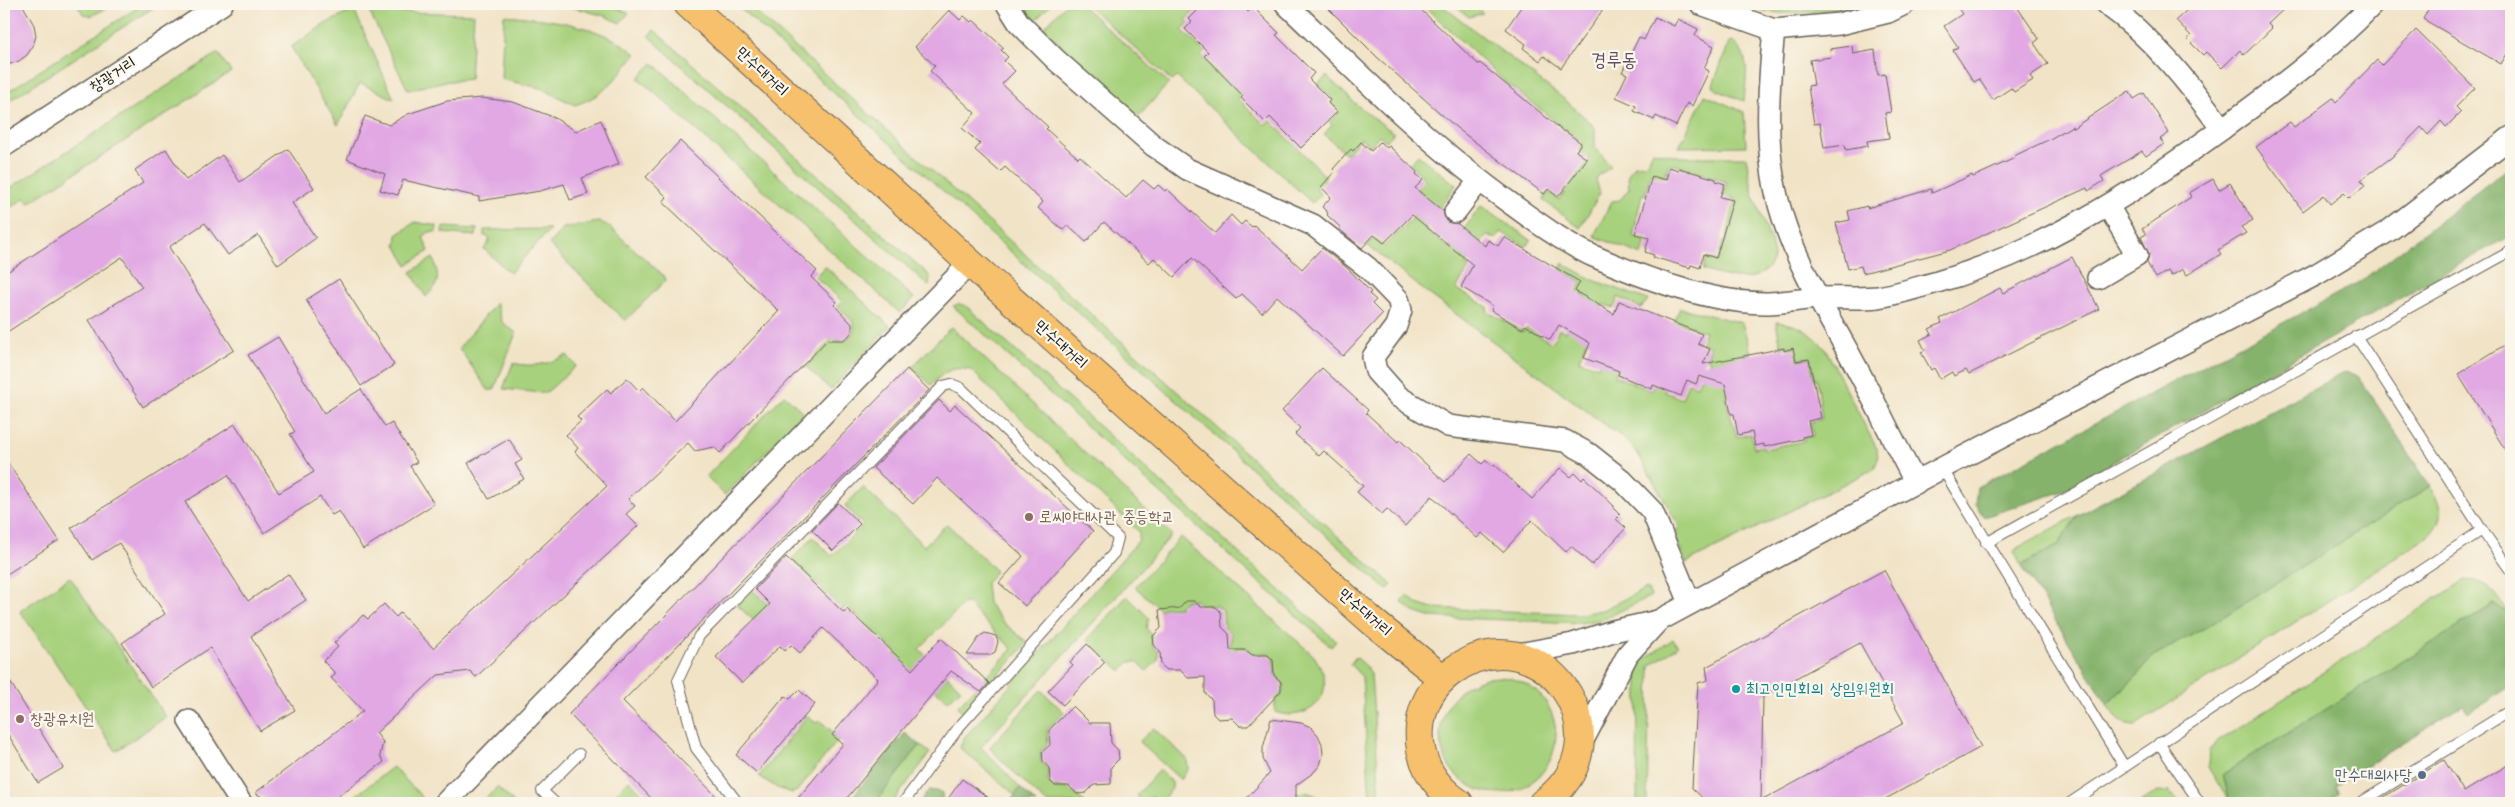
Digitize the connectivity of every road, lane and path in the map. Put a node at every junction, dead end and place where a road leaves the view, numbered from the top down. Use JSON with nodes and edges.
{"nodes":[{"id":1,"x":222,"y":4,"type":"edge"},
{"id":2,"x":688,"y":4,"type":"edge"},
{"id":3,"x":1007,"y":4,"type":"edge"},
{"id":4,"x":1286,"y":4,"type":"edge"},
{"id":5,"x":1904,"y":4,"type":"edge"},
{"id":6,"x":2106,"y":4,"type":"edge"},
{"id":7,"x":2373,"y":4,"type":"edge"},
{"id":8,"x":1711,"y":6,"type":"edge"},
{"id":9,"x":1774,"y":30,"type":"junction"},
{"id":10,"x":2222,"y":129,"type":"junction"},
{"id":11,"x":2511,"y":137,"type":"edge"},
{"id":12,"x":4,"y":146,"type":"edge"},
{"id":13,"x":1479,"y":181,"type":"junction"},
{"id":14,"x":2108,"y":206,"type":"junction"},
{"id":15,"x":1455,"y":212,"type":"dead end"},
{"id":16,"x":2511,"y":251,"type":"edge"},
{"id":17,"x":970,"y":264,"type":"junction"},
{"id":18,"x":2098,"y":278,"type":"dead end"},
{"id":19,"x":1817,"y":298,"type":"junction"},
{"id":20,"x":2356,"y":336,"type":"junction"},
{"id":21,"x":1942,"y":468,"type":"junction"},
{"id":22,"x":1916,"y":483,"type":"junction"},
{"id":23,"x":2482,"y":530,"type":"junction"},
{"id":24,"x":1986,"y":543,"type":"junction"},
{"id":25,"x":2511,"y":571,"type":"edge"},
{"id":26,"x":1690,"y":604,"type":"junction"},
{"id":27,"x":1658,"y":621,"type":"junction"},
{"id":28,"x":1513,"y":655,"type":"junction"},
{"id":29,"x":1442,"y":678,"type":"junction"},
{"id":30,"x":2511,"y":710,"type":"edge"},
{"id":31,"x":190,"y":722,"type":"dead end"},
{"id":32,"x":2159,"y":743,"type":"junction"},
{"id":33,"x":1580,"y":746,"type":"junction"},
{"id":34,"x":578,"y":754,"type":"dead end"},
{"id":35,"x":2124,"y":766,"type":"junction"},
{"id":36,"x":1560,"y":798,"type":"edge"},
{"id":37,"x":1447,"y":800,"type":"edge"},
{"id":38,"x":2074,"y":802,"type":"edge"},
{"id":39,"x":241,"y":803,"type":"edge"},
{"id":40,"x":444,"y":803,"type":"edge"},
{"id":41,"x":555,"y":803,"type":"edge"},
{"id":42,"x":738,"y":803,"type":"edge"},
{"id":43,"x":903,"y":803,"type":"edge"},
{"id":44,"x":2200,"y":803,"type":"edge"},
{"id":45,"x":2360,"y":803,"type":"edge"}],
"edges":[{"from":1,"to":12,"type":"street","name":"창광거리"},
{"from":2,"to":17,"type":"main road","name":"만수대거리"},
{"from":3,"to":26,"type":"street"},
{"from":4,"to":13,"type":"street"},
{"from":5,"to":9,"type":"street"},
{"from":6,"to":10,"type":"street"},
{"from":7,"to":10,"type":"street"},
{"from":8,"to":9,"type":"street"},
{"from":9,"to":19,"type":"street"},
{"from":10,"to":14,"type":"street"},
{"from":11,"to":21,"type":"street"},
{"from":13,"to":15,"type":"street"},
{"from":13,"to":19,"type":"street"},
{"from":14,"to":18,"type":"street"},
{"from":14,"to":19,"type":"street"},
{"from":16,"to":20,"type":"lane"},
{"from":17,"to":29,"type":"main road","name":"만수대거리"},
{"from":17,"to":40,"type":"street"},
{"from":19,"to":22,"type":"street"},
{"from":20,"to":23,"type":"lane"},
{"from":20,"to":24,"type":"lane"},
{"from":21,"to":22,"type":"street"},
{"from":21,"to":24,"type":"lane"},
{"from":22,"to":26,"type":"street"},
{"from":23,"to":25,"type":"lane"},
{"from":23,"to":32,"type":"lane"},
{"from":24,"to":35,"type":"lane"},
{"from":26,"to":27,"type":"street"},
{"from":27,"to":28,"type":"street"},
{"from":27,"to":33,"type":"street"},
{"from":28,"to":29,"type":"main road"},
{"from":28,"to":33,"type":"main road"},
{"from":29,"to":37,"type":"main road"},
{"from":30,"to":45,"type":"lane"},
{"from":31,"to":39,"type":"street"},
{"from":32,"to":35,"type":"lane"},
{"from":32,"to":44,"type":"lane"},
{"from":33,"to":36,"type":"main road"},
{"from":34,"to":41,"type":"lane"},
{"from":35,"to":38,"type":"lane"},
{"from":42,"to":43,"type":"lane"}]}
